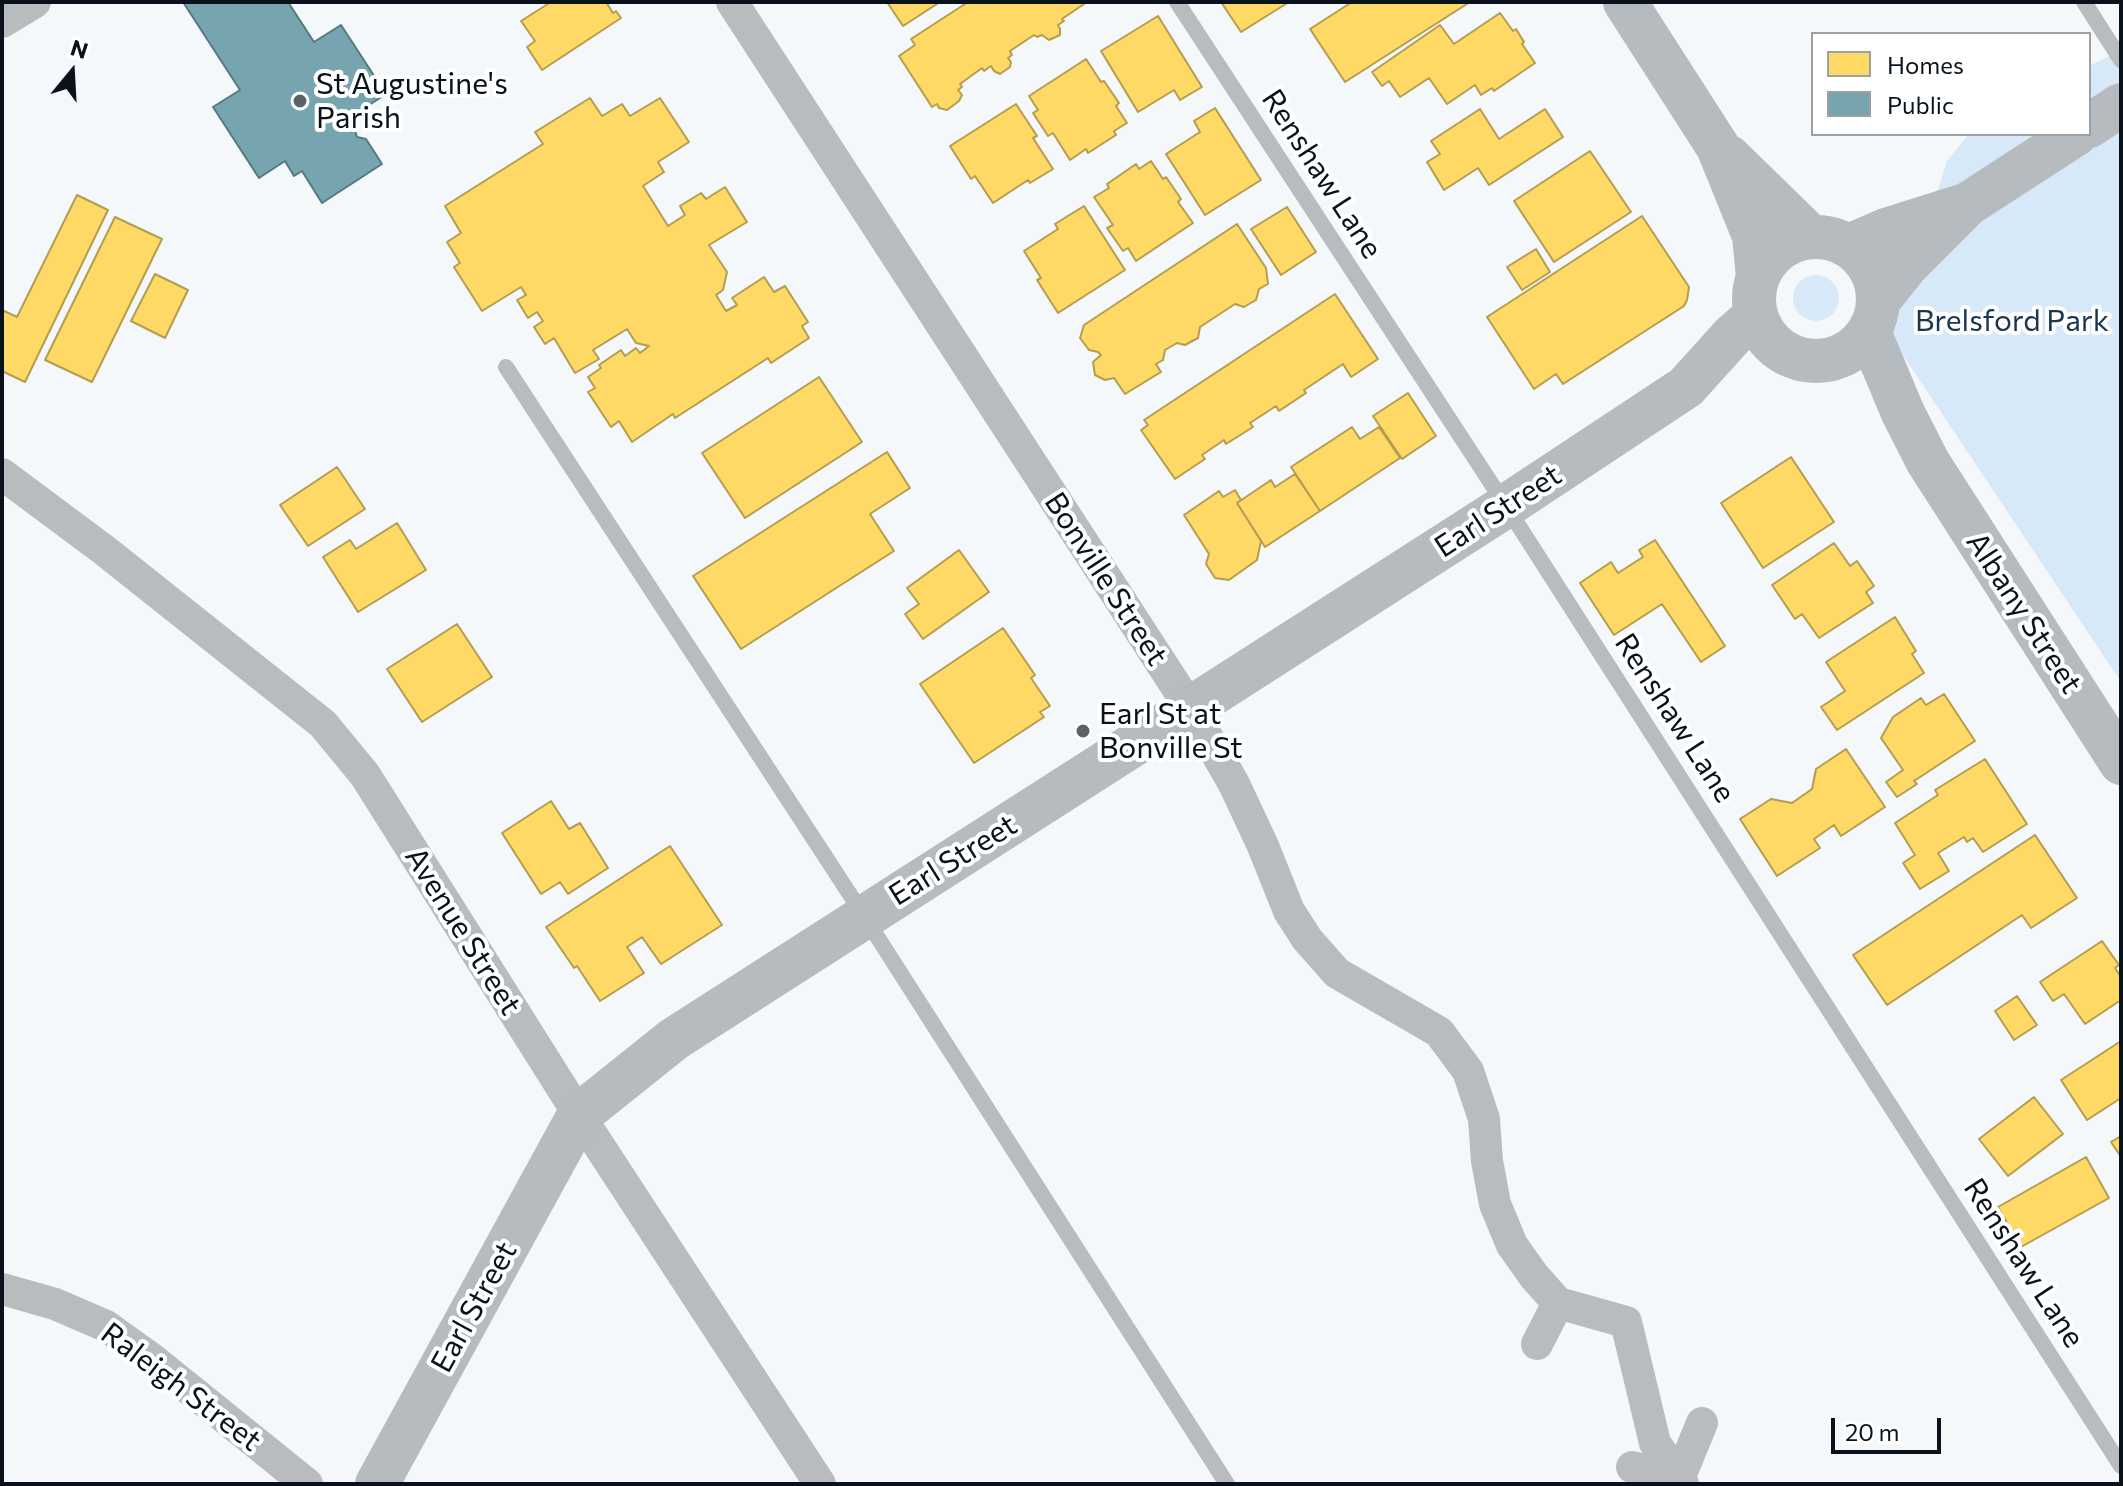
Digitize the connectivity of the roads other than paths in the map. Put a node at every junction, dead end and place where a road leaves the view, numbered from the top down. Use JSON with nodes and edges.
{"nodes":[{"id":1,"x":35,"y":2,"type":"edge"},
{"id":2,"x":732,"y":2,"type":"edge"},
{"id":3,"x":1177,"y":2,"type":"edge"},
{"id":4,"x":1625,"y":2,"type":"edge"},
{"id":5,"x":2084,"y":2,"type":"edge"},
{"id":6,"x":2,"y":22,"type":"edge"},
{"id":7,"x":2121,"y":60,"type":"edge"},
{"id":8,"x":2121,"y":105,"type":"edge"},
{"id":9,"x":2091,"y":125,"type":"edge"},
{"id":10,"x":2073,"y":136,"type":"edge"},
{"id":11,"x":1718,"y":147,"type":"junction"},
{"id":12,"x":1968,"y":204,"type":"junction"},
{"id":13,"x":1830,"y":242,"type":"junction"},
{"id":14,"x":1757,"y":296,"type":"junction"},
{"id":15,"x":1874,"y":316,"type":"junction"},
{"id":16,"x":1803,"y":358,"type":"junction"},
{"id":17,"x":506,"y":367,"type":"dead end"},
{"id":18,"x":1686,"y":387,"type":"junction"},
{"id":19,"x":1928,"y":462,"type":"junction"},
{"id":20,"x":2,"y":474,"type":"edge"},
{"id":21,"x":1506,"y":506,"type":"junction"},
{"id":22,"x":1191,"y":709,"type":"junction"},
{"id":23,"x":2121,"y":763,"type":"edge"},
{"id":24,"x":864,"y":916,"type":"junction"},
{"id":25,"x":579,"y":1115,"type":"junction"},
{"id":26,"x":2,"y":1289,"type":"edge"},
{"id":27,"x":1558,"y":1303,"type":"junction"},
{"id":28,"x":1537,"y":1344,"type":"dead end"},
{"id":29,"x":1702,"y":1423,"type":"dead end"},
{"id":30,"x":2121,"y":1466,"type":"edge"},
{"id":31,"x":1632,"y":1467,"type":"dead end"},
{"id":32,"x":1681,"y":1482,"type":"edge"},
{"id":33,"x":307,"y":1484,"type":"edge"},
{"id":34,"x":377,"y":1484,"type":"edge"},
{"id":35,"x":820,"y":1484,"type":"edge"},
{"id":36,"x":1227,"y":1484,"type":"edge"}],
"edges":[{"from":1,"to":6,"type":"street"},
{"from":2,"to":22,"type":"street","name":"Bonville Street"},
{"from":3,"to":21,"type":"lane","name":"Renshaw Lane"},
{"from":4,"to":11,"type":"street"},
{"from":5,"to":7,"type":"lane"},
{"from":8,"to":9,"type":"street"},
{"from":10,"to":12,"type":"street"},
{"from":11,"to":13,"type":"street"},
{"from":11,"to":14,"type":"street"},
{"from":12,"to":13,"type":"street"},
{"from":12,"to":15,"type":"street"},
{"from":13,"to":14,"type":"street"},
{"from":13,"to":15,"type":"street"},
{"from":14,"to":16,"type":"street"},
{"from":14,"to":18,"type":"street","name":"Earl Street"},
{"from":15,"to":16,"type":"street"},
{"from":15,"to":19,"type":"street","name":"Albany Street"},
{"from":16,"to":18,"type":"street","name":"Earl Street"},
{"from":16,"to":19,"type":"street","name":"Albany Street"},
{"from":17,"to":24,"type":"lane"},
{"from":18,"to":21,"type":"street","name":"Earl Street"},
{"from":19,"to":23,"type":"street","name":"Albany Street"},
{"from":20,"to":25,"type":"street","name":"Avenue Street"},
{"from":21,"to":22,"type":"street","name":"Earl Street"},
{"from":21,"to":30,"type":"lane","name":"Renshaw Lane"},
{"from":22,"to":24,"type":"street","name":"Earl Street"},
{"from":22,"to":27,"type":"street","name":"Bonville Street"},
{"from":24,"to":25,"type":"street","name":"Earl Street"},
{"from":24,"to":36,"type":"lane"},
{"from":25,"to":34,"type":"street","name":"Earl Street"},
{"from":25,"to":35,"type":"street","name":"Avenue Street"},
{"from":26,"to":33,"type":"street","name":"Raleigh Street"},
{"from":27,"to":28,"type":"street"},
{"from":27,"to":32,"type":"street"},
{"from":29,"to":32,"type":"street"},
{"from":31,"to":32,"type":"street"}]}
